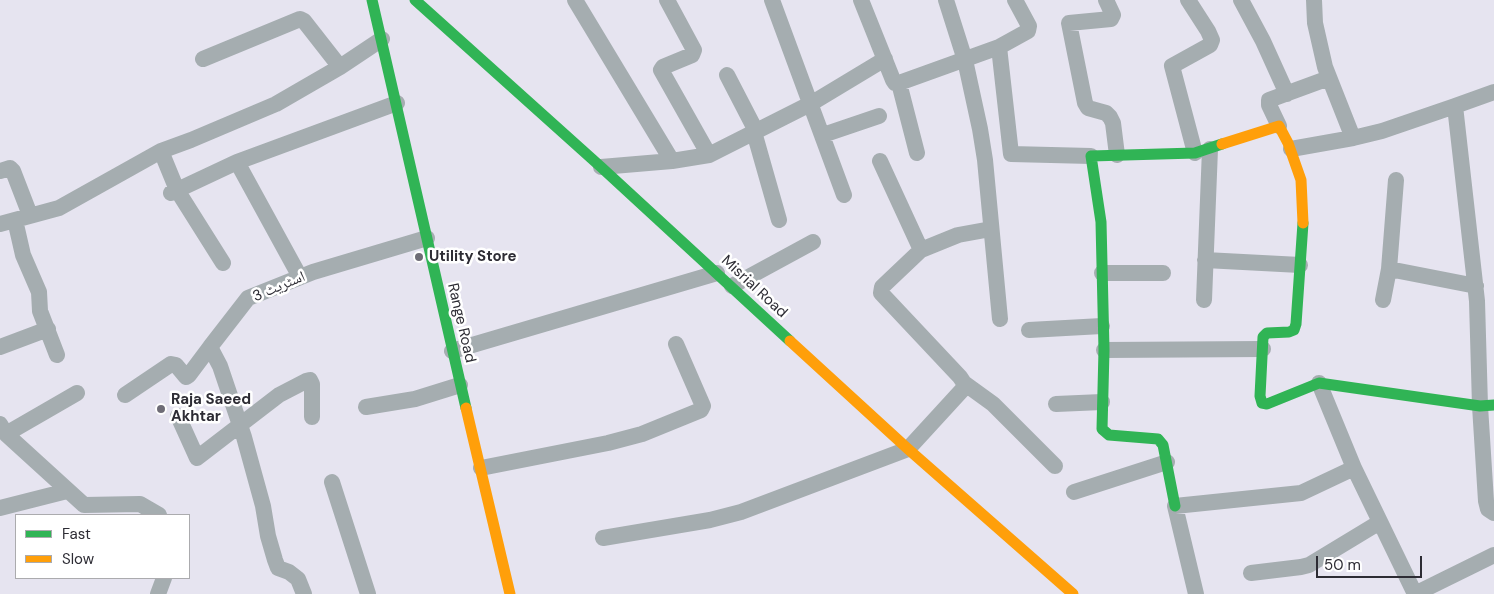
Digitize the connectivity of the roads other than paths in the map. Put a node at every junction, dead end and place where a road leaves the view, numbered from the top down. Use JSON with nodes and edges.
{"nodes":[{"id":1,"x":372,"y":0,"type":"edge"},
{"id":2,"x":415,"y":0,"type":"edge"},
{"id":3,"x":575,"y":0,"type":"edge"},
{"id":4,"x":667,"y":0,"type":"edge"},
{"id":5,"x":772,"y":0,"type":"edge"},
{"id":6,"x":861,"y":0,"type":"edge"},
{"id":7,"x":946,"y":0,"type":"edge"},
{"id":8,"x":1016,"y":0,"type":"edge"},
{"id":9,"x":1106,"y":0,"type":"edge"},
{"id":10,"x":1188,"y":0,"type":"edge"},
{"id":11,"x":1241,"y":0,"type":"edge"},
{"id":12,"x":1314,"y":0,"type":"edge"},
{"id":13,"x":382,"y":39,"type":"junction"},
{"id":14,"x":999,"y":47,"type":"junction"},
{"id":15,"x":203,"y":59,"type":"dead end"},
{"id":16,"x":885,"y":59,"type":"junction"},
{"id":17,"x":965,"y":60,"type":"junction"},
{"id":18,"x":340,"y":67,"type":"junction"},
{"id":19,"x":727,"y":75,"type":"dead end"},
{"id":20,"x":1329,"y":78,"type":"junction"},
{"id":21,"x":899,"y":83,"type":"junction"},
{"id":22,"x":1494,"y":92,"type":"edge"},
{"id":23,"x":1287,"y":94,"type":"junction"},
{"id":24,"x":397,"y":103,"type":"junction"},
{"id":25,"x":812,"y":103,"type":"junction"},
{"id":26,"x":1455,"y":106,"type":"junction"},
{"id":27,"x":879,"y":116,"type":"dead end"},
{"id":28,"x":1279,"y":126,"type":"junction"},
{"id":29,"x":755,"y":132,"type":"junction"},
{"id":30,"x":823,"y":135,"type":"junction"},
{"id":31,"x":1353,"y":138,"type":"junction"},
{"id":32,"x":1290,"y":149,"type":"junction"},
{"id":33,"x":161,"y":151,"type":"junction"},
{"id":34,"x":1203,"y":151,"type":"junction"},
{"id":35,"x":917,"y":153,"type":"dead end"},
{"id":36,"x":709,"y":155,"type":"junction"},
{"id":37,"x":1117,"y":155,"type":"junction"},
{"id":38,"x":1091,"y":156,"type":"junction"},
{"id":39,"x":672,"y":161,"type":"junction"},
{"id":40,"x":237,"y":162,"type":"junction"},
{"id":41,"x":880,"y":162,"type":"dead end"},
{"id":42,"x":601,"y":167,"type":"junction"},
{"id":43,"x":0,"y":171,"type":"edge"},
{"id":44,"x":1396,"y":180,"type":"dead end"},
{"id":45,"x":174,"y":192,"type":"junction"},
{"id":46,"x":844,"y":195,"type":"dead end"},
{"id":47,"x":15,"y":220,"type":"edge"},
{"id":48,"x":779,"y":220,"type":"dead end"},
{"id":49,"x":990,"y":229,"type":"junction"},
{"id":50,"x":427,"y":238,"type":"junction"},
{"id":51,"x":813,"y":242,"type":"dead end"},
{"id":52,"x":921,"y":250,"type":"junction"},
{"id":53,"x":1205,"y":260,"type":"junction"},
{"id":54,"x":223,"y":263,"type":"dead end"},
{"id":55,"x":1300,"y":265,"type":"junction"},
{"id":56,"x":1389,"y":269,"type":"junction"},
{"id":57,"x":717,"y":273,"type":"junction"},
{"id":58,"x":1102,"y":273,"type":"junction"},
{"id":59,"x":1163,"y":273,"type":"dead end"},
{"id":60,"x":300,"y":278,"type":"junction"},
{"id":61,"x":732,"y":286,"type":"junction"},
{"id":62,"x":1476,"y":286,"type":"junction"},
{"id":63,"x":1204,"y":300,"type":"dead end"},
{"id":64,"x":1383,"y":300,"type":"dead end"},
{"id":65,"x":1000,"y":320,"type":"dead end"},
{"id":66,"x":1102,"y":326,"type":"junction"},
{"id":67,"x":48,"y":329,"type":"junction"},
{"id":68,"x":1029,"y":330,"type":"dead end"},
{"id":69,"x":676,"y":344,"type":"dead end"},
{"id":70,"x":0,"y":347,"type":"edge"},
{"id":71,"x":210,"y":347,"type":"junction"},
{"id":72,"x":1262,"y":349,"type":"junction"},
{"id":73,"x":1104,"y":350,"type":"junction"},
{"id":74,"x":452,"y":351,"type":"junction"},
{"id":75,"x":58,"y":355,"type":"dead end"},
{"id":76,"x":964,"y":383,"type":"junction"},
{"id":77,"x":1319,"y":383,"type":"junction"},
{"id":78,"x":460,"y":385,"type":"junction"},
{"id":79,"x":77,"y":393,"type":"dead end"},
{"id":80,"x":125,"y":394,"type":"dead end"},
{"id":81,"x":1102,"y":402,"type":"junction"},
{"id":82,"x":1056,"y":404,"type":"dead end"},
{"id":83,"x":1487,"y":406,"type":"edge"},
{"id":84,"x":366,"y":407,"type":"dead end"},
{"id":85,"x":178,"y":416,"type":"dead end"},
{"id":86,"x":312,"y":417,"type":"dead end"},
{"id":87,"x":240,"y":424,"type":"junction"},
{"id":88,"x":3,"y":429,"type":"edge"},
{"id":89,"x":908,"y":449,"type":"junction"},
{"id":90,"x":1167,"y":462,"type":"junction"},
{"id":91,"x":1055,"y":466,"type":"dead end"},
{"id":92,"x":481,"y":468,"type":"junction"},
{"id":93,"x":1354,"y":468,"type":"junction"},
{"id":94,"x":332,"y":482,"type":"dead end"},
{"id":95,"x":67,"y":490,"type":"junction"},
{"id":96,"x":1074,"y":492,"type":"dead end"},
{"id":97,"x":1175,"y":506,"type":"junction"},
{"id":98,"x":0,"y":508,"type":"edge"},
{"id":99,"x":1494,"y":512,"type":"edge"},
{"id":100,"x":157,"y":514,"type":"edge"},
{"id":101,"x":1380,"y":522,"type":"junction"},
{"id":102,"x":603,"y":538,"type":"dead end"},
{"id":103,"x":1494,"y":555,"type":"edge"},
{"id":104,"x":1251,"y":573,"type":"dead end"},
{"id":105,"x":164,"y":579,"type":"edge"},
{"id":106,"x":1064,"y":591,"type":"edge"},
{"id":107,"x":158,"y":594,"type":"edge"},
{"id":108,"x":304,"y":594,"type":"edge"},
{"id":109,"x":368,"y":594,"type":"edge"},
{"id":110,"x":510,"y":594,"type":"edge"},
{"id":111,"x":1196,"y":594,"type":"edge"},
{"id":112,"x":1415,"y":594,"type":"edge"}],
"edges":[{"from":1,"to":13,"type":"main road","name":"Range Road"},
{"from":2,"to":42,"type":"main road","name":"Misrial Road"},
{"from":3,"to":39,"type":"street"},
{"from":4,"to":36,"type":"street"},
{"from":5,"to":25,"type":"street"},
{"from":6,"to":16,"type":"street"},
{"from":7,"to":17,"type":"street"},
{"from":8,"to":14,"type":"street"},
{"from":9,"to":37,"type":"street"},
{"from":10,"to":34,"type":"street"},
{"from":11,"to":23,"type":"street"},
{"from":12,"to":20,"type":"street"},
{"from":13,"to":18,"type":"street"},
{"from":13,"to":24,"type":"main road","name":"Range Road"},
{"from":14,"to":17,"type":"street"},
{"from":14,"to":38,"type":"street"},
{"from":15,"to":18,"type":"street"},
{"from":16,"to":21,"type":"street"},
{"from":16,"to":25,"type":"street"},
{"from":17,"to":21,"type":"street"},
{"from":17,"to":49,"type":"street"},
{"from":18,"to":33,"type":"street"},
{"from":19,"to":29,"type":"street"},
{"from":20,"to":23,"type":"street"},
{"from":20,"to":31,"type":"street"},
{"from":21,"to":35,"type":"street"},
{"from":22,"to":26,"type":"street"},
{"from":23,"to":28,"type":"street"},
{"from":24,"to":40,"type":"street"},
{"from":24,"to":50,"type":"main road","name":"Range Road"},
{"from":25,"to":29,"type":"street"},
{"from":25,"to":30,"type":"street"},
{"from":26,"to":31,"type":"street"},
{"from":26,"to":62,"type":"street"},
{"from":27,"to":30,"type":"street"},
{"from":28,"to":32,"type":"main road"},
{"from":28,"to":34,"type":"main road"},
{"from":29,"to":36,"type":"street"},
{"from":29,"to":48,"type":"street"},
{"from":30,"to":46,"type":"street"},
{"from":31,"to":32,"type":"street"},
{"from":32,"to":55,"type":"main road"},
{"from":33,"to":45,"type":"street"},
{"from":33,"to":47,"type":"street"},
{"from":34,"to":37,"type":"main road"},
{"from":34,"to":53,"type":"street"},
{"from":36,"to":39,"type":"street"},
{"from":37,"to":38,"type":"main road"},
{"from":38,"to":58,"type":"main road"},
{"from":39,"to":42,"type":"street"},
{"from":40,"to":45,"type":"street"},
{"from":40,"to":60,"type":"street"},
{"from":41,"to":52,"type":"street"},
{"from":42,"to":57,"type":"main road","name":"Misrial Road"},
{"from":43,"to":47,"type":"street"},
{"from":44,"to":56,"type":"street"},
{"from":45,"to":54,"type":"street"},
{"from":47,"to":67,"type":"street"},
{"from":49,"to":52,"type":"street"},
{"from":49,"to":65,"type":"street"},
{"from":50,"to":60,"type":"street","name":"اسٹریٹ 3"},
{"from":50,"to":74,"type":"main road","name":"Range Road"},
{"from":51,"to":61,"type":"street"},
{"from":52,"to":76,"type":"street"},
{"from":53,"to":55,"type":"street"},
{"from":53,"to":63,"type":"street"},
{"from":55,"to":72,"type":"main road"},
{"from":56,"to":62,"type":"street"},
{"from":56,"to":64,"type":"street"},
{"from":57,"to":61,"type":"main road","name":"Misrial Road"},
{"from":57,"to":74,"type":"street"},
{"from":58,"to":59,"type":"street"},
{"from":58,"to":66,"type":"main road"},
{"from":60,"to":71,"type":"street","name":"اسٹریٹ 3"},
{"from":61,"to":89,"type":"main road","name":"Misrial Road"},
{"from":62,"to":83,"type":"street"},
{"from":66,"to":68,"type":"street"},
{"from":66,"to":73,"type":"main road"},
{"from":67,"to":70,"type":"street"},
{"from":67,"to":75,"type":"street"},
{"from":69,"to":92,"type":"street"},
{"from":71,"to":80,"type":"street","name":"اسٹریٹ 3"},
{"from":71,"to":87,"type":"street"},
{"from":72,"to":73,"type":"street"},
{"from":72,"to":77,"type":"main road"},
{"from":73,"to":81,"type":"main road"},
{"from":74,"to":78,"type":"main road","name":"Range Road"},
{"from":76,"to":89,"type":"street"},
{"from":76,"to":91,"type":"street"},
{"from":77,"to":83,"type":"main road"},
{"from":77,"to":93,"type":"street"},
{"from":78,"to":84,"type":"street"},
{"from":78,"to":92,"type":"main road","name":"Range Road"},
{"from":79,"to":88,"type":"street"},
{"from":81,"to":82,"type":"street"},
{"from":81,"to":90,"type":"main road"},
{"from":83,"to":99,"type":"street"},
{"from":85,"to":87,"type":"street"},
{"from":86,"to":87,"type":"street"},
{"from":87,"to":108,"type":"street"},
{"from":88,"to":95,"type":"street"},
{"from":89,"to":102,"type":"street"},
{"from":89,"to":106,"type":"main road","name":"Misrial Road"},
{"from":90,"to":96,"type":"street"},
{"from":90,"to":97,"type":"main road"},
{"from":92,"to":110,"type":"main road","name":"Range Road"},
{"from":93,"to":97,"type":"street"},
{"from":93,"to":101,"type":"street"},
{"from":94,"to":109,"type":"street"},
{"from":95,"to":98,"type":"street"},
{"from":95,"to":100,"type":"street"},
{"from":97,"to":111,"type":"street"},
{"from":101,"to":104,"type":"street"},
{"from":101,"to":112,"type":"street"},
{"from":103,"to":112,"type":"street"},
{"from":105,"to":107,"type":"street"}]}
